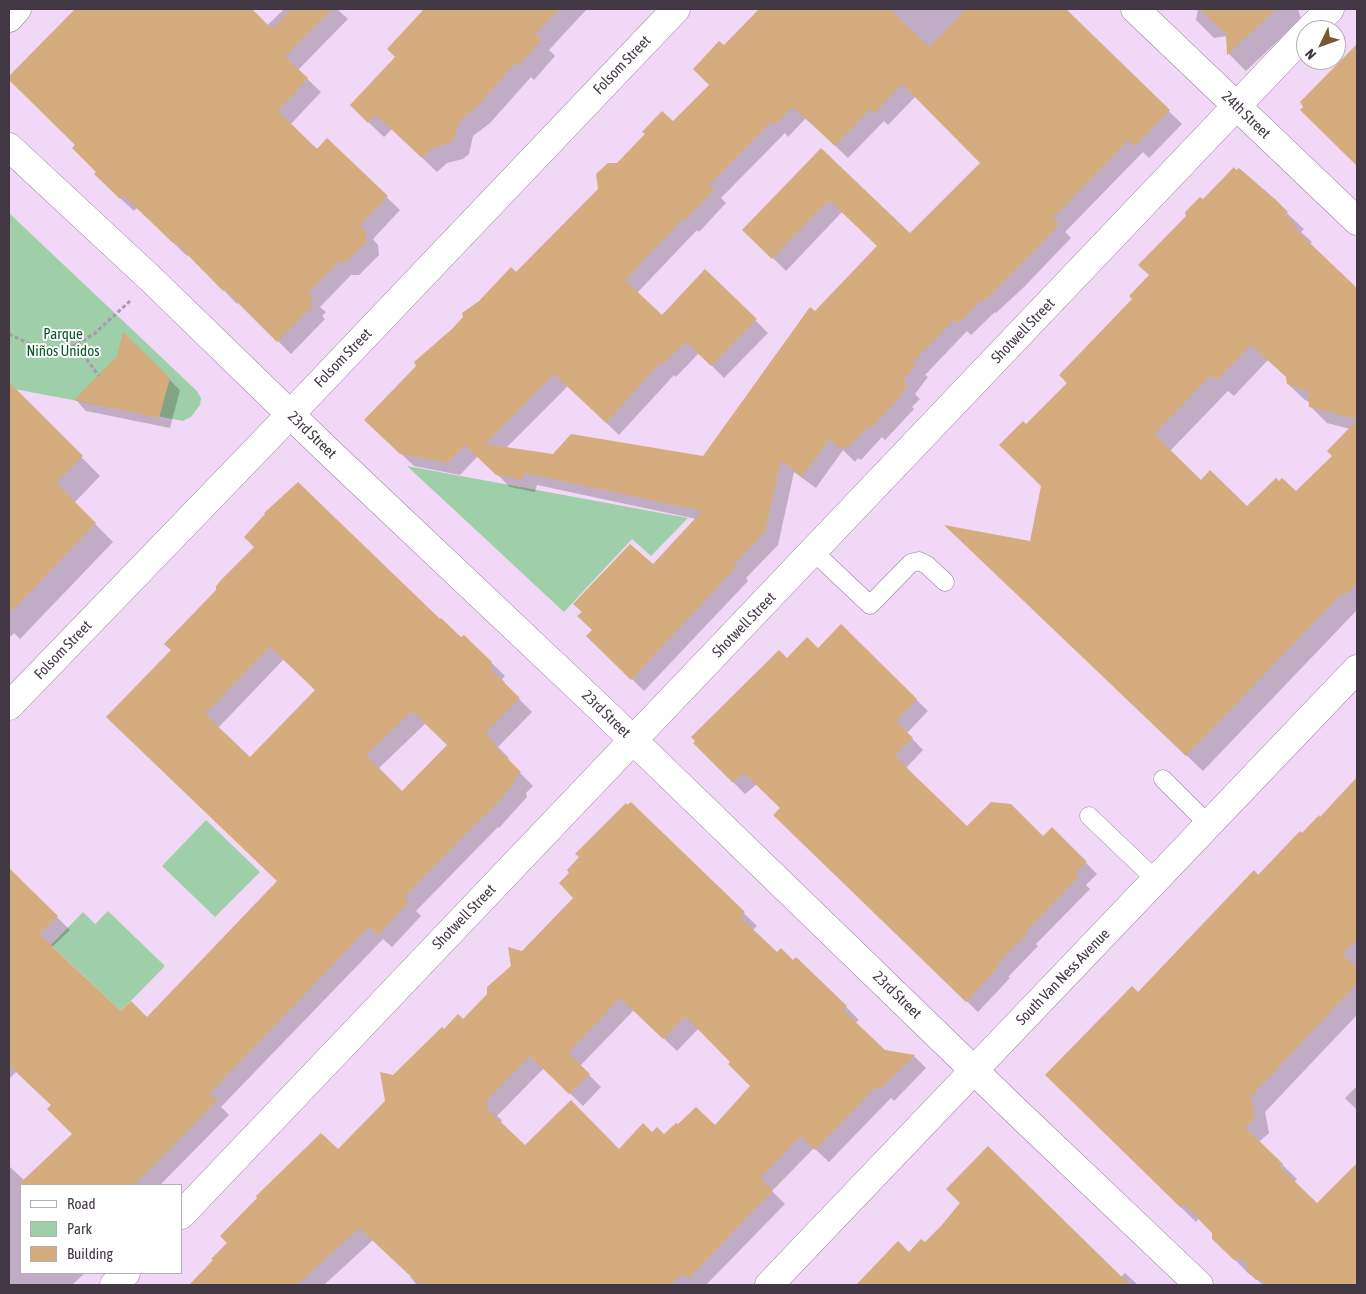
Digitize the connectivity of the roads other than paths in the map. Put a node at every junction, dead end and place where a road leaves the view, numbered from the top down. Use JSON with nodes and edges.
{"nodes":[{"id":1,"x":17,"y":9,"type":"edge"},
{"id":2,"x":676,"y":9,"type":"edge"},
{"id":3,"x":1135,"y":9,"type":"edge"},
{"id":4,"x":1330,"y":9,"type":"edge"},
{"id":5,"x":9,"y":18,"type":"edge"},
{"id":6,"x":1319,"y":20,"type":"edge"},
{"id":7,"x":1296,"y":44,"type":"edge"},
{"id":8,"x":1237,"y":106,"type":"junction"},
{"id":9,"x":9,"y":147,"type":"edge"},
{"id":10,"x":1357,"y":221,"type":"edge"},
{"id":11,"x":290,"y":413,"type":"junction"},
{"id":12,"x":814,"y":552,"type":"junction"},
{"id":13,"x":945,"y":582,"type":"dead end"},
{"id":14,"x":1357,"y":669,"type":"edge"},
{"id":15,"x":9,"y":706,"type":"edge"},
{"id":16,"x":634,"y":741,"type":"junction"},
{"id":17,"x":1163,"y":779,"type":"dead end"},
{"id":18,"x":1089,"y":816,"type":"dead end"},
{"id":19,"x":1209,"y":825,"type":"junction"},
{"id":20,"x":1156,"y":880,"type":"junction"},
{"id":21,"x":974,"y":1070,"type":"junction"},
{"id":22,"x":182,"y":1214,"type":"edge"},
{"id":23,"x":125,"y":1274,"type":"edge"},
{"id":24,"x":114,"y":1285,"type":"edge"},
{"id":25,"x":769,"y":1285,"type":"edge"},
{"id":26,"x":1199,"y":1285,"type":"edge"}],
"edges":[{"from":1,"to":5,"type":"street"},
{"from":2,"to":11,"type":"street","name":"Folsom Street"},
{"from":3,"to":8,"type":"street","name":"24th Street"},
{"from":4,"to":6,"type":"street"},
{"from":7,"to":8,"type":"street","name":"Shotwell Street"},
{"from":8,"to":10,"type":"street","name":"24th Street"},
{"from":8,"to":12,"type":"street","name":"Shotwell Street"},
{"from":9,"to":11,"type":"street","name":"23rd Street"},
{"from":11,"to":15,"type":"street","name":"Folsom Street"},
{"from":11,"to":16,"type":"street","name":"23rd Street"},
{"from":12,"to":13,"type":"lane"},
{"from":12,"to":16,"type":"street","name":"Shotwell Street"},
{"from":14,"to":19,"type":"street","name":"South Van Ness Avenue"},
{"from":16,"to":21,"type":"street","name":"23rd Street"},
{"from":16,"to":22,"type":"street","name":"Shotwell Street"},
{"from":17,"to":19,"type":"lane"},
{"from":18,"to":20,"type":"lane"},
{"from":19,"to":20,"type":"street","name":"South Van Ness Avenue"},
{"from":20,"to":21,"type":"street","name":"South Van Ness Avenue"},
{"from":21,"to":25,"type":"street","name":"South Van Ness Avenue"},
{"from":21,"to":26,"type":"street","name":"23rd Street"},
{"from":23,"to":24,"type":"street"}]}
